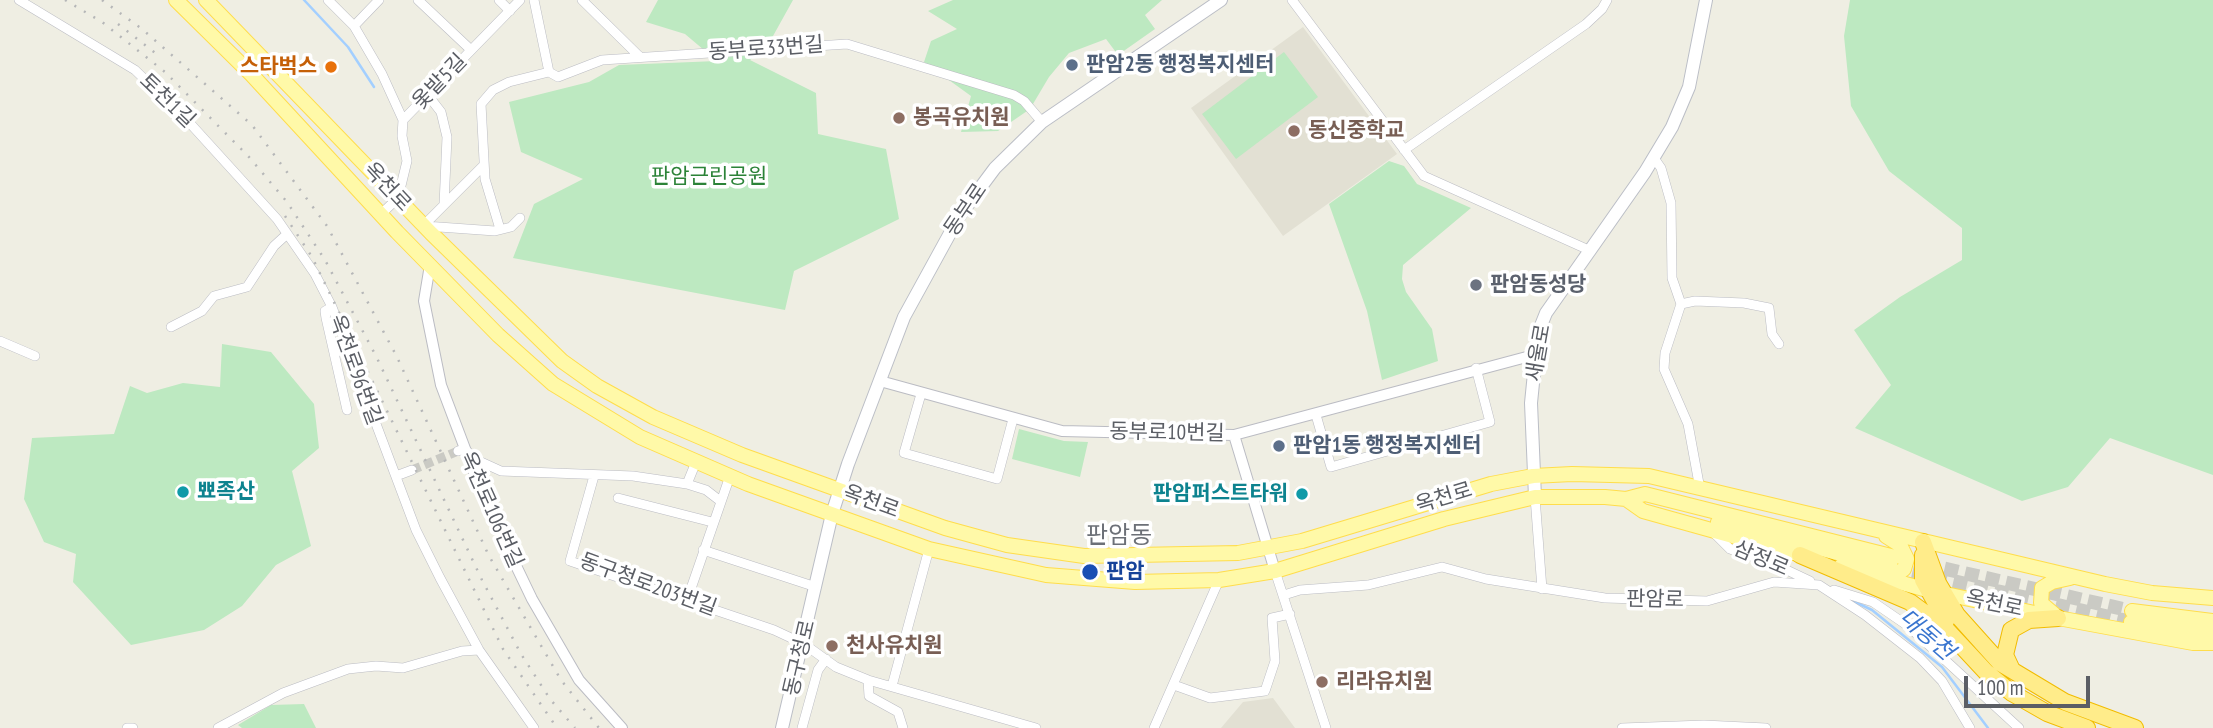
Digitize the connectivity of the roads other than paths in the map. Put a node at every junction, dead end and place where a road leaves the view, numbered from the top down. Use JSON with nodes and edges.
{"nodes":[{"id":1,"x":19,"y":0,"type":"edge"},
{"id":2,"x":176,"y":0,"type":"edge"},
{"id":3,"x":206,"y":0,"type":"edge"},
{"id":4,"x":328,"y":0,"type":"edge"},
{"id":5,"x":379,"y":0,"type":"edge"},
{"id":6,"x":418,"y":0,"type":"edge"},
{"id":7,"x":499,"y":0,"type":"edge"},
{"id":8,"x":520,"y":0,"type":"edge"},
{"id":9,"x":534,"y":0,"type":"edge"},
{"id":10,"x":582,"y":0,"type":"edge"},
{"id":11,"x":1221,"y":0,"type":"edge"},
{"id":12,"x":1292,"y":0,"type":"edge"},
{"id":13,"x":1606,"y":0,"type":"edge"},
{"id":14,"x":1706,"y":0,"type":"edge"},
{"id":15,"x":510,"y":11,"type":"junction"},
{"id":16,"x":354,"y":26,"type":"junction"},
{"id":17,"x":471,"y":50,"type":"junction"},
{"id":18,"x":639,"y":56,"type":"junction"},
{"id":19,"x":549,"y":72,"type":"junction"},
{"id":20,"x":427,"y":94,"type":"junction"},
{"id":21,"x":403,"y":120,"type":"junction"},
{"id":22,"x":1042,"y":122,"type":"junction"},
{"id":23,"x":1404,"y":150,"type":"junction"},
{"id":24,"x":1654,"y":158,"type":"junction"},
{"id":25,"x":483,"y":166,"type":"junction"},
{"id":26,"x":398,"y":198,"type":"junction"},
{"id":27,"x":444,"y":205,"type":"junction"},
{"id":28,"x":381,"y":214,"type":"junction"},
{"id":29,"x":520,"y":218,"type":"dead end"},
{"id":30,"x":423,"y":226,"type":"junction"},
{"id":31,"x":500,"y":229,"type":"junction"},
{"id":32,"x":286,"y":235,"type":"junction"},
{"id":33,"x":1591,"y":251,"type":"junction"},
{"id":34,"x":430,"y":265,"type":"junction"},
{"id":35,"x":1681,"y":304,"type":"junction"},
{"id":36,"x":332,"y":307,"type":"junction"},
{"id":37,"x":171,"y":327,"type":"dead end"},
{"id":38,"x":0,"y":341,"type":"edge"},
{"id":39,"x":1779,"y":344,"type":"dead end"},
{"id":40,"x":1534,"y":355,"type":"junction"},
{"id":41,"x":34,"y":356,"type":"dead end"},
{"id":42,"x":1476,"y":368,"type":"junction"},
{"id":43,"x":880,"y":381,"type":"junction"},
{"id":44,"x":921,"y":394,"type":"junction"},
{"id":45,"x":347,"y":410,"type":"dead end"},
{"id":46,"x":1316,"y":415,"type":"junction"},
{"id":47,"x":1013,"y":419,"type":"junction"},
{"id":48,"x":1234,"y":435,"type":"junction"},
{"id":49,"x":461,"y":450,"type":"junction"},
{"id":50,"x":696,"y":462,"type":"junction"},
{"id":51,"x":412,"y":470,"type":"tunnel mouth"},
{"id":52,"x":594,"y":475,"type":"junction"},
{"id":53,"x":396,"y":476,"type":"junction"},
{"id":54,"x":730,"y":476,"type":"junction"},
{"id":55,"x":1533,"y":476,"type":"junction"},
{"id":56,"x":687,"y":484,"type":"junction"},
{"id":57,"x":1700,"y":489,"type":"junction"},
{"id":58,"x":839,"y":491,"type":"junction"},
{"id":59,"x":1535,"y":497,"type":"junction"},
{"id":60,"x":618,"y":498,"type":"dead end"},
{"id":61,"x":1626,"y":499,"type":"junction"},
{"id":62,"x":719,"y":500,"type":"junction"},
{"id":63,"x":832,"y":514,"type":"junction"},
{"id":64,"x":712,"y":522,"type":"junction"},
{"id":65,"x":1708,"y":527,"type":"junction"},
{"id":66,"x":1879,"y":530,"type":"junction"},
{"id":67,"x":1923,"y":542,"type":"junction"},
{"id":68,"x":1269,"y":548,"type":"junction"},
{"id":69,"x":929,"y":549,"type":"junction"},
{"id":70,"x":703,"y":550,"type":"junction"},
{"id":71,"x":1800,"y":555,"type":"junction"},
{"id":72,"x":1892,"y":568,"type":"junction"},
{"id":73,"x":1275,"y":571,"type":"junction"},
{"id":74,"x":2075,"y":577,"type":"junction"},
{"id":75,"x":1219,"y":580,"type":"junction"},
{"id":76,"x":1822,"y":586,"type":"junction"},
{"id":77,"x":816,"y":587,"type":"junction"},
{"id":78,"x":1542,"y":589,"type":"junction"},
{"id":79,"x":1927,"y":590,"type":"junction"},
{"id":80,"x":1284,"y":594,"type":"junction"},
{"id":81,"x":1944,"y":594,"type":"junction"},
{"id":82,"x":2213,"y":598,"type":"edge"},
{"id":83,"x":687,"y":600,"type":"junction"},
{"id":84,"x":1290,"y":614,"type":"junction"},
{"id":85,"x":2058,"y":618,"type":"junction"},
{"id":86,"x":2213,"y":621,"type":"edge"},
{"id":87,"x":2213,"y":632,"type":"edge"},
{"id":88,"x":2213,"y":643,"type":"edge"},
{"id":89,"x":804,"y":644,"type":"junction"},
{"id":90,"x":479,"y":650,"type":"junction"},
{"id":91,"x":1972,"y":657,"type":"junction"},
{"id":92,"x":826,"y":659,"type":"junction"},
{"id":93,"x":2013,"y":673,"type":"junction"},
{"id":94,"x":867,"y":680,"type":"junction"},
{"id":95,"x":1174,"y":685,"type":"junction"},
{"id":96,"x":892,"y":686,"type":"junction"},
{"id":97,"x":127,"y":728,"type":"edge"},
{"id":98,"x":133,"y":728,"type":"edge"},
{"id":99,"x":218,"y":728,"type":"edge"},
{"id":100,"x":534,"y":728,"type":"edge"},
{"id":101,"x":622,"y":728,"type":"edge"},
{"id":102,"x":782,"y":728,"type":"edge"},
{"id":103,"x":802,"y":728,"type":"edge"},
{"id":104,"x":903,"y":728,"type":"edge"},
{"id":105,"x":1036,"y":728,"type":"edge"},
{"id":106,"x":1154,"y":728,"type":"edge"},
{"id":107,"x":1326,"y":728,"type":"edge"},
{"id":108,"x":1622,"y":728,"type":"edge"},
{"id":109,"x":1766,"y":728,"type":"edge"},
{"id":110,"x":1967,"y":728,"type":"edge"},
{"id":111,"x":2019,"y":728,"type":"edge"},
{"id":112,"x":2087,"y":728,"type":"edge"},
{"id":113,"x":2135,"y":728,"type":"edge"}],
"edges":[{"from":1,"to":32,"type":"street","name":"토천1길"},
{"from":2,"to":28,"type":"main road","name":"옥천로"},
{"from":3,"to":26,"type":"main road","name":"옥천로"},
{"from":4,"to":16,"type":"street"},
{"from":5,"to":16,"type":"street"},
{"from":6,"to":17,"type":"street"},
{"from":7,"to":15,"type":"street"},
{"from":8,"to":15,"type":"street","name":"옻밭5길"},
{"from":9,"to":19,"type":"street"},
{"from":10,"to":18,"type":"street"},
{"from":11,"to":22,"type":"main road","name":"동부로"},
{"from":12,"to":23,"type":"street"},
{"from":13,"to":23,"type":"street"},
{"from":14,"to":24,"type":"main road","name":"새울로"},
{"from":15,"to":17,"type":"street","name":"옻밭5길"},
{"from":16,"to":21,"type":"street"},
{"from":17,"to":20,"type":"street","name":"옻밭5길"},
{"from":18,"to":19,"type":"street","name":"동부로33번길"},
{"from":18,"to":22,"type":"street","name":"동부로33번길"},
{"from":19,"to":25,"type":"street"},
{"from":20,"to":21,"type":"street","name":"옻밭5길"},
{"from":20,"to":27,"type":"street"},
{"from":21,"to":26,"type":"street","name":"옻밭5길"},
{"from":22,"to":43,"type":"main road","name":"동부로"},
{"from":23,"to":33,"type":"street"},
{"from":24,"to":33,"type":"main road","name":"새울로"},
{"from":24,"to":35,"type":"street"},
{"from":25,"to":27,"type":"street"},
{"from":25,"to":31,"type":"street"},
{"from":26,"to":28,"type":"street"},
{"from":26,"to":30,"type":"main road","name":"옥천로"},
{"from":27,"to":30,"type":"street"},
{"from":28,"to":34,"type":"main road","name":"옥천로"},
{"from":29,"to":31,"type":"street"},
{"from":30,"to":31,"type":"street"},
{"from":30,"to":58,"type":"main road","name":"옥천로"},
{"from":32,"to":36,"type":"street","name":"옥천로96번길"},
{"from":32,"to":37,"type":"street"},
{"from":33,"to":40,"type":"main road","name":"새울로"},
{"from":34,"to":49,"type":"street","name":"옥천로106번길"},
{"from":34,"to":50,"type":"main road","name":"옥천로"},
{"from":35,"to":39,"type":"street"},
{"from":35,"to":57,"type":"street"},
{"from":36,"to":45,"type":"street"},
{"from":36,"to":53,"type":"street","name":"옥천로96번길"},
{"from":38,"to":41,"type":"street"},
{"from":40,"to":42,"type":"street","name":"동부로10번길"},
{"from":40,"to":55,"type":"main road","name":"새울로"},
{"from":42,"to":46,"type":"street","name":"동부로10번길"},
{"from":42,"to":46,"type":"street"},
{"from":43,"to":44,"type":"street","name":"동부로10번길"},
{"from":43,"to":58,"type":"main road","name":"동부로"},
{"from":44,"to":47,"type":"street","name":"동부로10번길"},
{"from":44,"to":47,"type":"street"},
{"from":46,"to":48,"type":"street","name":"동부로10번길"},
{"from":47,"to":48,"type":"street","name":"동부로10번길"},
{"from":48,"to":68,"type":"street"},
{"from":49,"to":52,"type":"street"},
{"from":49,"to":101,"type":"street","name":"옥천로106번길"},
{"from":50,"to":54,"type":"main road","name":"옥천로"},
{"from":50,"to":56,"type":"street"},
{"from":51,"to":53,"type":"street"},
{"from":52,"to":56,"type":"street"},
{"from":52,"to":83,"type":"street","name":"동구청로203번길"},
{"from":53,"to":90,"type":"street","name":"옥천로96번길"},
{"from":54,"to":62,"type":"street"},
{"from":54,"to":63,"type":"main road","name":"옥천로"},
{"from":55,"to":57,"type":"main road","name":"옥천로"},
{"from":55,"to":59,"type":"main road","name":"새울로"},
{"from":55,"to":68,"type":"main road","name":"옥천로"},
{"from":56,"to":62,"type":"street"},
{"from":57,"to":66,"type":"main road","name":"옥천로"},
{"from":58,"to":63,"type":"main road","name":"동부로"},
{"from":58,"to":68,"type":"main road","name":"옥천로"},
{"from":59,"to":61,"type":"main road","name":"옥천로"},
{"from":59,"to":73,"type":"main road","name":"옥천로"},
{"from":59,"to":78,"type":"street"},
{"from":60,"to":64,"type":"street"},
{"from":61,"to":65,"type":"main road","name":"옥천로"},
{"from":61,"to":72,"type":"main road"},
{"from":62,"to":64,"type":"street"},
{"from":63,"to":69,"type":"main road","name":"옥천로"},
{"from":63,"to":77,"type":"main road","name":"동구청로"},
{"from":64,"to":70,"type":"street"},
{"from":65,"to":71,"type":"main road","name":"옥천로"},
{"from":65,"to":76,"type":"street","name":"삼정로"},
{"from":66,"to":67,"type":"main road","name":"옥천로"},
{"from":66,"to":72,"type":"main road"},
{"from":67,"to":74,"type":"main road","name":"옥천로"},
{"from":67,"to":79,"type":"highway"},
{"from":67,"to":81,"type":"highway"},
{"from":68,"to":73,"type":"street"},
{"from":69,"to":75,"type":"main road","name":"옥천로"},
{"from":69,"to":96,"type":"street"},
{"from":70,"to":77,"type":"street"},
{"from":70,"to":83,"type":"street"},
{"from":71,"to":72,"type":"main road","name":"옥천로"},
{"from":71,"to":91,"type":"highway"},
{"from":72,"to":79,"type":"main road","name":"옥천로"},
{"from":73,"to":75,"type":"main road","name":"옥천로"},
{"from":73,"to":80,"type":"street"},
{"from":74,"to":82,"type":"main road","name":"옥천로"},
{"from":74,"to":85,"type":"main road"},
{"from":75,"to":95,"type":"street"},
{"from":76,"to":78,"type":"street","name":"판암로"},
{"from":76,"to":110,"type":"street"},
{"from":76,"to":111,"type":"street","name":"삼정로"},
{"from":77,"to":89,"type":"main road","name":"동구청로"},
{"from":78,"to":80,"type":"street","name":"판암로"},
{"from":79,"to":81,"type":"main road","name":"옥천로"},
{"from":79,"to":91,"type":"highway"},
{"from":80,"to":84,"type":"street"},
{"from":81,"to":85,"type":"main road","name":"옥천로"},
{"from":81,"to":93,"type":"highway"},
{"from":83,"to":89,"type":"street","name":"동구청로203번길"},
{"from":84,"to":95,"type":"street"},
{"from":84,"to":107,"type":"street"},
{"from":85,"to":88,"type":"main road","name":"옥천로"},
{"from":85,"to":93,"type":"highway"},
{"from":86,"to":87,"type":"main road"},
{"from":89,"to":92,"type":"street","name":"동구청로203번길"},
{"from":89,"to":102,"type":"main road","name":"동구청로"},
{"from":90,"to":99,"type":"street"},
{"from":90,"to":100,"type":"street","name":"옥천로96번길"},
{"from":91,"to":112,"type":"highway"},
{"from":92,"to":94,"type":"street","name":"동구청로203번길"},
{"from":92,"to":103,"type":"street"},
{"from":93,"to":113,"type":"highway"},
{"from":94,"to":96,"type":"street"},
{"from":94,"to":104,"type":"street"},
{"from":95,"to":106,"type":"street"},
{"from":96,"to":105,"type":"street"},
{"from":97,"to":98,"type":"street"},
{"from":108,"to":109,"type":"street"}]}
